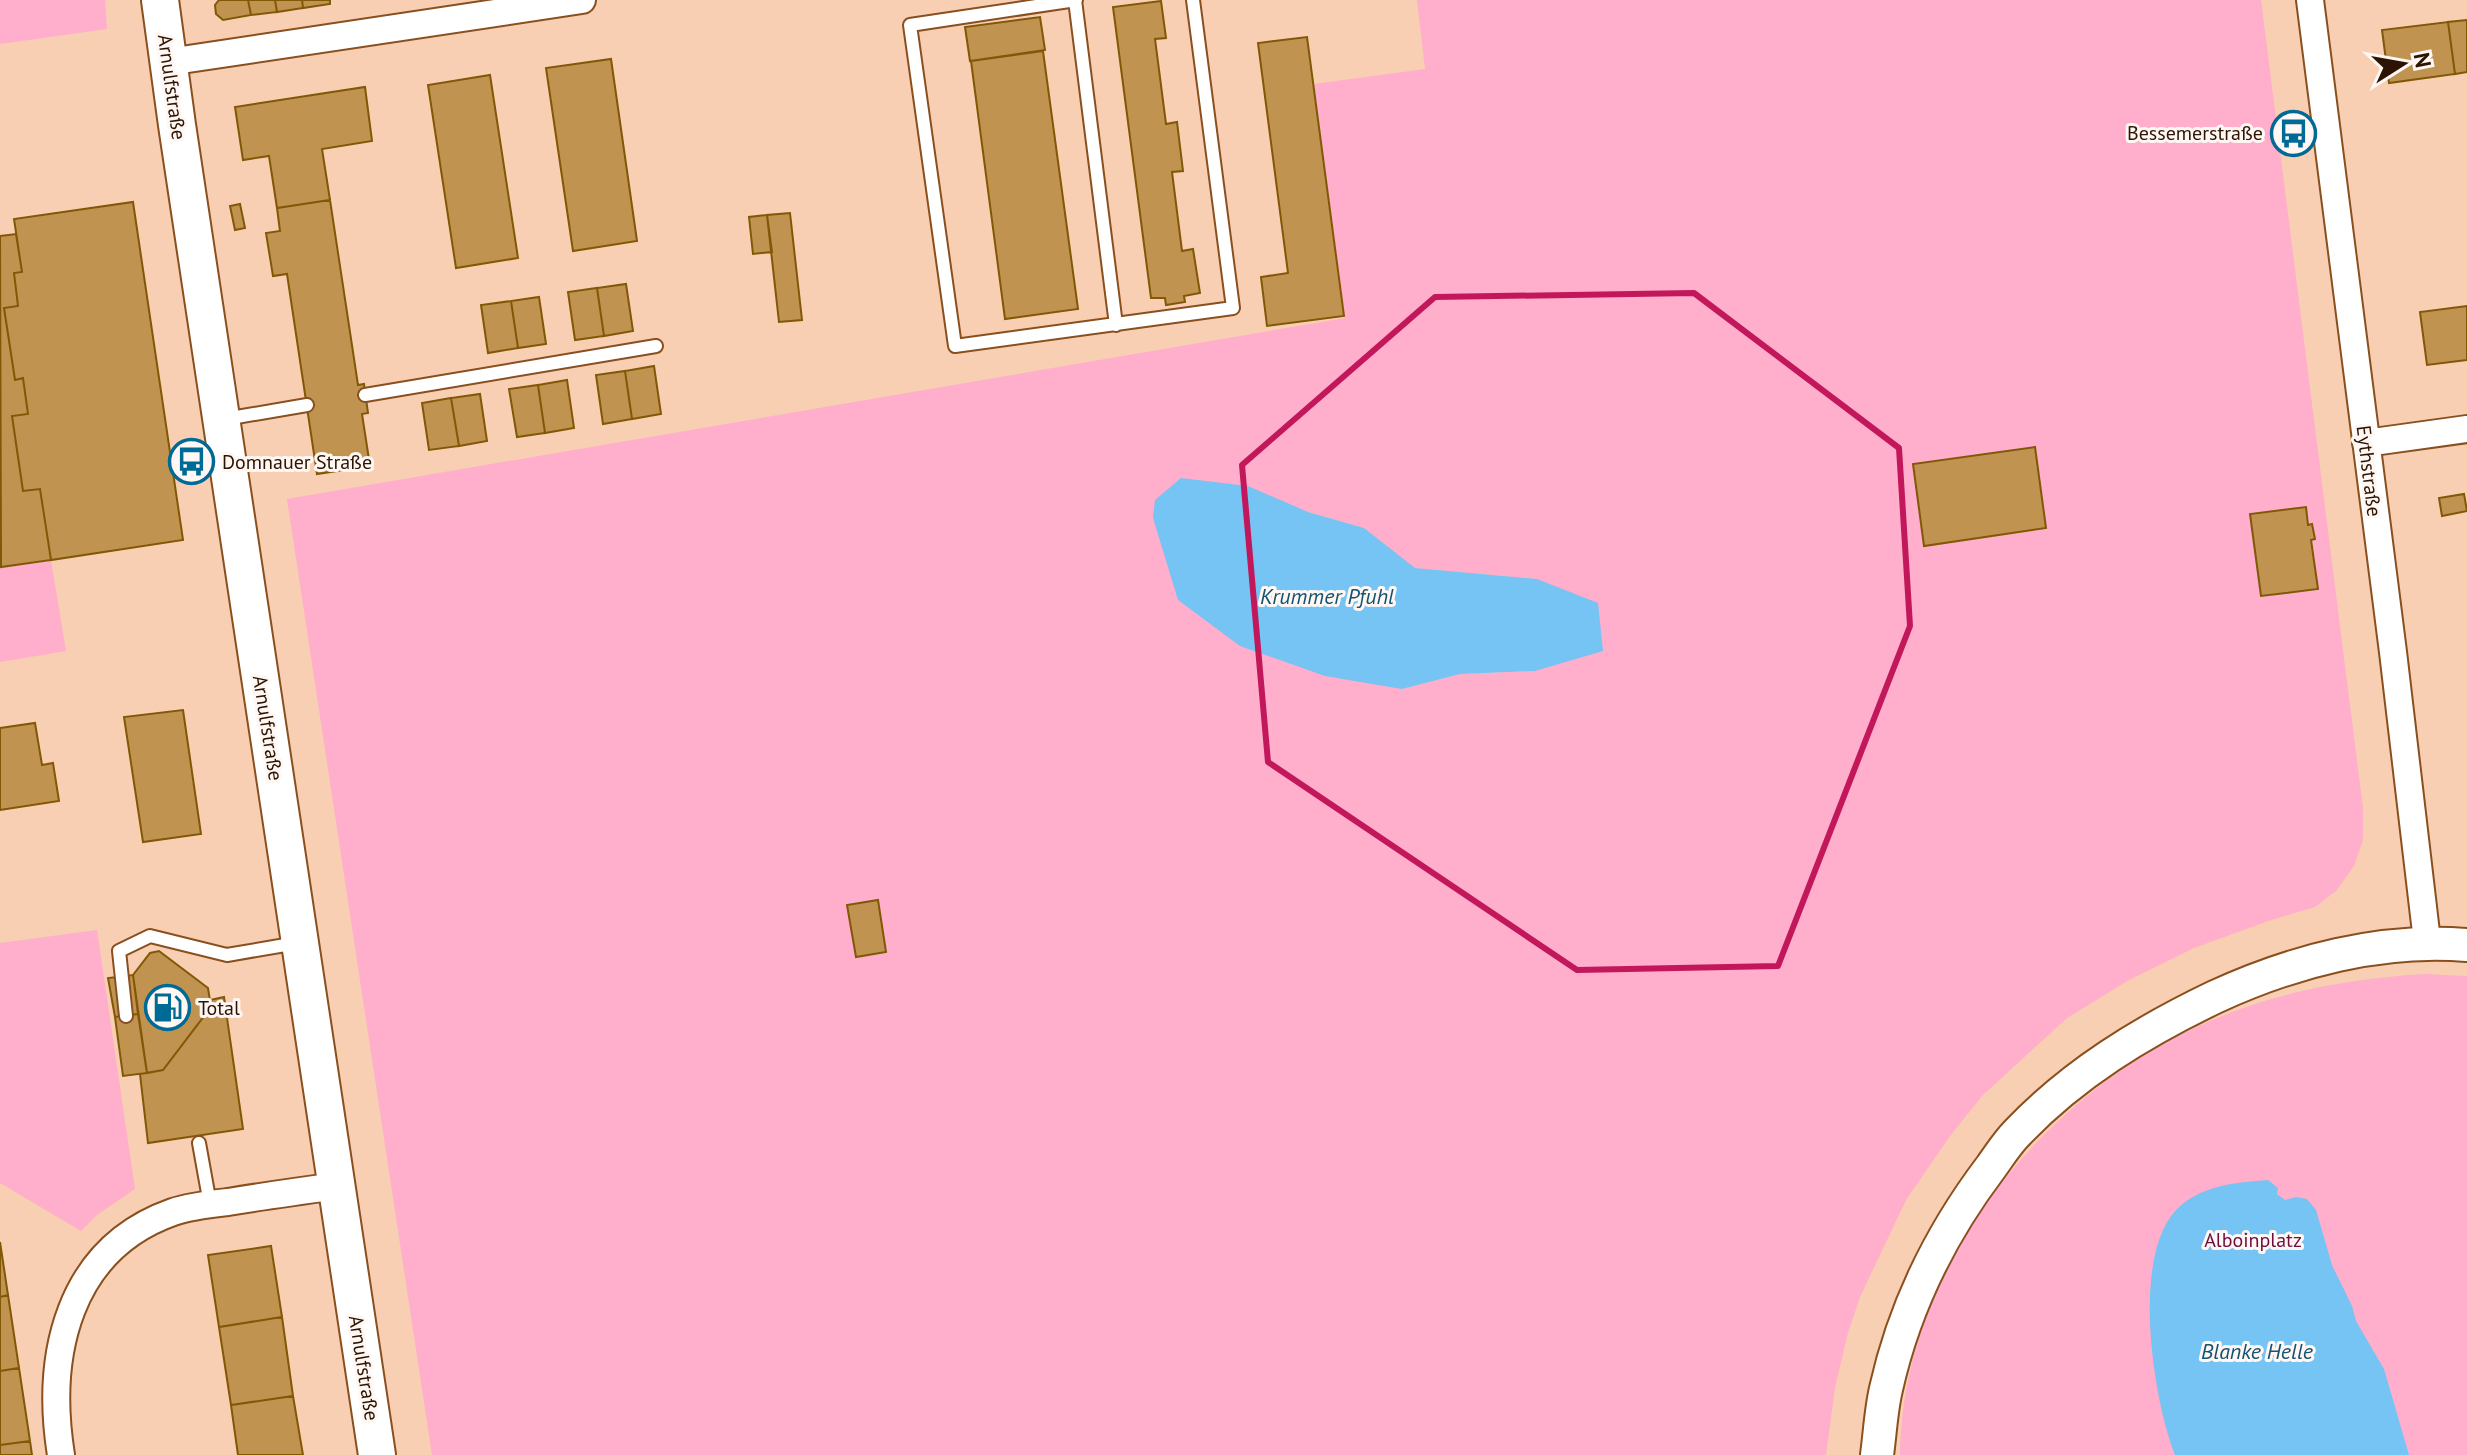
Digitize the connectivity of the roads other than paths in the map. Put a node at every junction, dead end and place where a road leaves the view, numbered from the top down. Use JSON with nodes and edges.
{"nodes":[{"id":1,"x":160,"y":0,"type":"edge"},
{"id":2,"x":582,"y":0,"type":"edge"},
{"id":3,"x":1075,"y":0,"type":"edge"},
{"id":4,"x":1193,"y":0,"type":"edge"},
{"id":5,"x":2310,"y":0,"type":"edge"},
{"id":6,"x":168,"y":62,"type":"junction"},
{"id":7,"x":1116,"y":325,"type":"junction"},
{"id":8,"x":656,"y":346,"type":"dead end"},
{"id":9,"x":365,"y":395,"type":"dead end"},
{"id":10,"x":307,"y":405,"type":"dead end"},
{"id":11,"x":221,"y":419,"type":"junction"},
{"id":12,"x":2467,"y":429,"type":"edge"},
{"id":13,"x":2366,"y":443,"type":"junction"},
{"id":14,"x":2427,"y":941,"type":"junction"},
{"id":15,"x":300,"y":943,"type":"junction"},
{"id":16,"x":2467,"y":945,"type":"edge"},
{"id":17,"x":126,"y":1016,"type":"dead end"},
{"id":18,"x":199,"y":1143,"type":"dead end"},
{"id":19,"x":337,"y":1186,"type":"junction"},
{"id":20,"x":210,"y":1204,"type":"junction"},
{"id":21,"x":61,"y":1455,"type":"edge"},
{"id":22,"x":377,"y":1455,"type":"edge"},
{"id":23,"x":1877,"y":1455,"type":"edge"}],
"edges":[{"from":1,"to":6,"type":"main road","name":"Arnulfstraße"},
{"from":2,"to":6,"type":"street"},
{"from":3,"to":7,"type":"lane"},
{"from":3,"to":7,"type":"lane"},
{"from":4,"to":7,"type":"lane"},
{"from":5,"to":13,"type":"street","name":"Eythstraße"},
{"from":6,"to":11,"type":"main road","name":"Arnulfstraße"},
{"from":8,"to":9,"type":"lane"},
{"from":10,"to":11,"type":"lane"},
{"from":11,"to":15,"type":"main road","name":"Arnulfstraße"},
{"from":12,"to":13,"type":"street"},
{"from":13,"to":14,"type":"street","name":"Eythstraße"},
{"from":14,"to":16,"type":"street"},
{"from":14,"to":23,"type":"street"},
{"from":15,"to":17,"type":"lane"},
{"from":15,"to":19,"type":"main road","name":"Arnulfstraße"},
{"from":18,"to":20,"type":"lane"},
{"from":19,"to":20,"type":"street"},
{"from":19,"to":22,"type":"main road","name":"Arnulfstraße"},
{"from":20,"to":21,"type":"street"}]}
